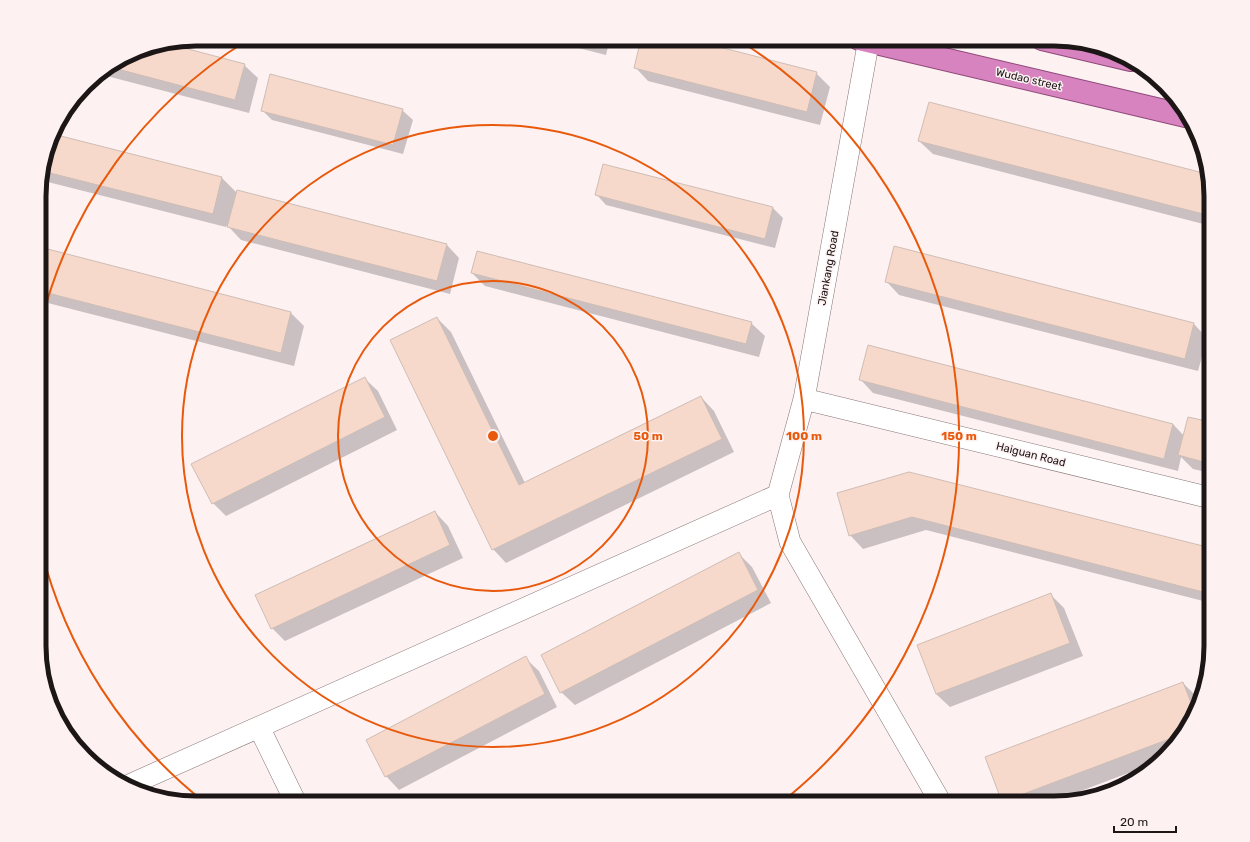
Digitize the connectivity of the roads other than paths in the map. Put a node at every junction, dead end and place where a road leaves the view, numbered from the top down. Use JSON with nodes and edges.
{"nodes":[{"id":1,"x":865,"y":46,"type":"edge"},
{"id":2,"x":891,"y":46,"type":"edge"},
{"id":3,"x":1180,"y":115,"type":"edge"},
{"id":4,"x":804,"y":399,"type":"junction"},
{"id":5,"x":778,"y":495,"type":"junction"},
{"id":6,"x":1204,"y":496,"type":"edge"},
{"id":7,"x":259,"y":727,"type":"junction"},
{"id":8,"x":134,"y":783,"type":"edge"},
{"id":9,"x":293,"y":796,"type":"edge"},
{"id":10,"x":937,"y":796,"type":"edge"}],
"edges":[{"from":1,"to":4,"type":"street","name":"Jiankang Road"},
{"from":2,"to":3,"type":"highway","name":"Wudao street"},
{"from":4,"to":5,"type":"street","name":"Jiankang Road"},
{"from":4,"to":6,"type":"street","name":"Haiguan Road"},
{"from":5,"to":7,"type":"street"},
{"from":5,"to":10,"type":"street"},
{"from":7,"to":8,"type":"street"},
{"from":7,"to":9,"type":"street"}]}
